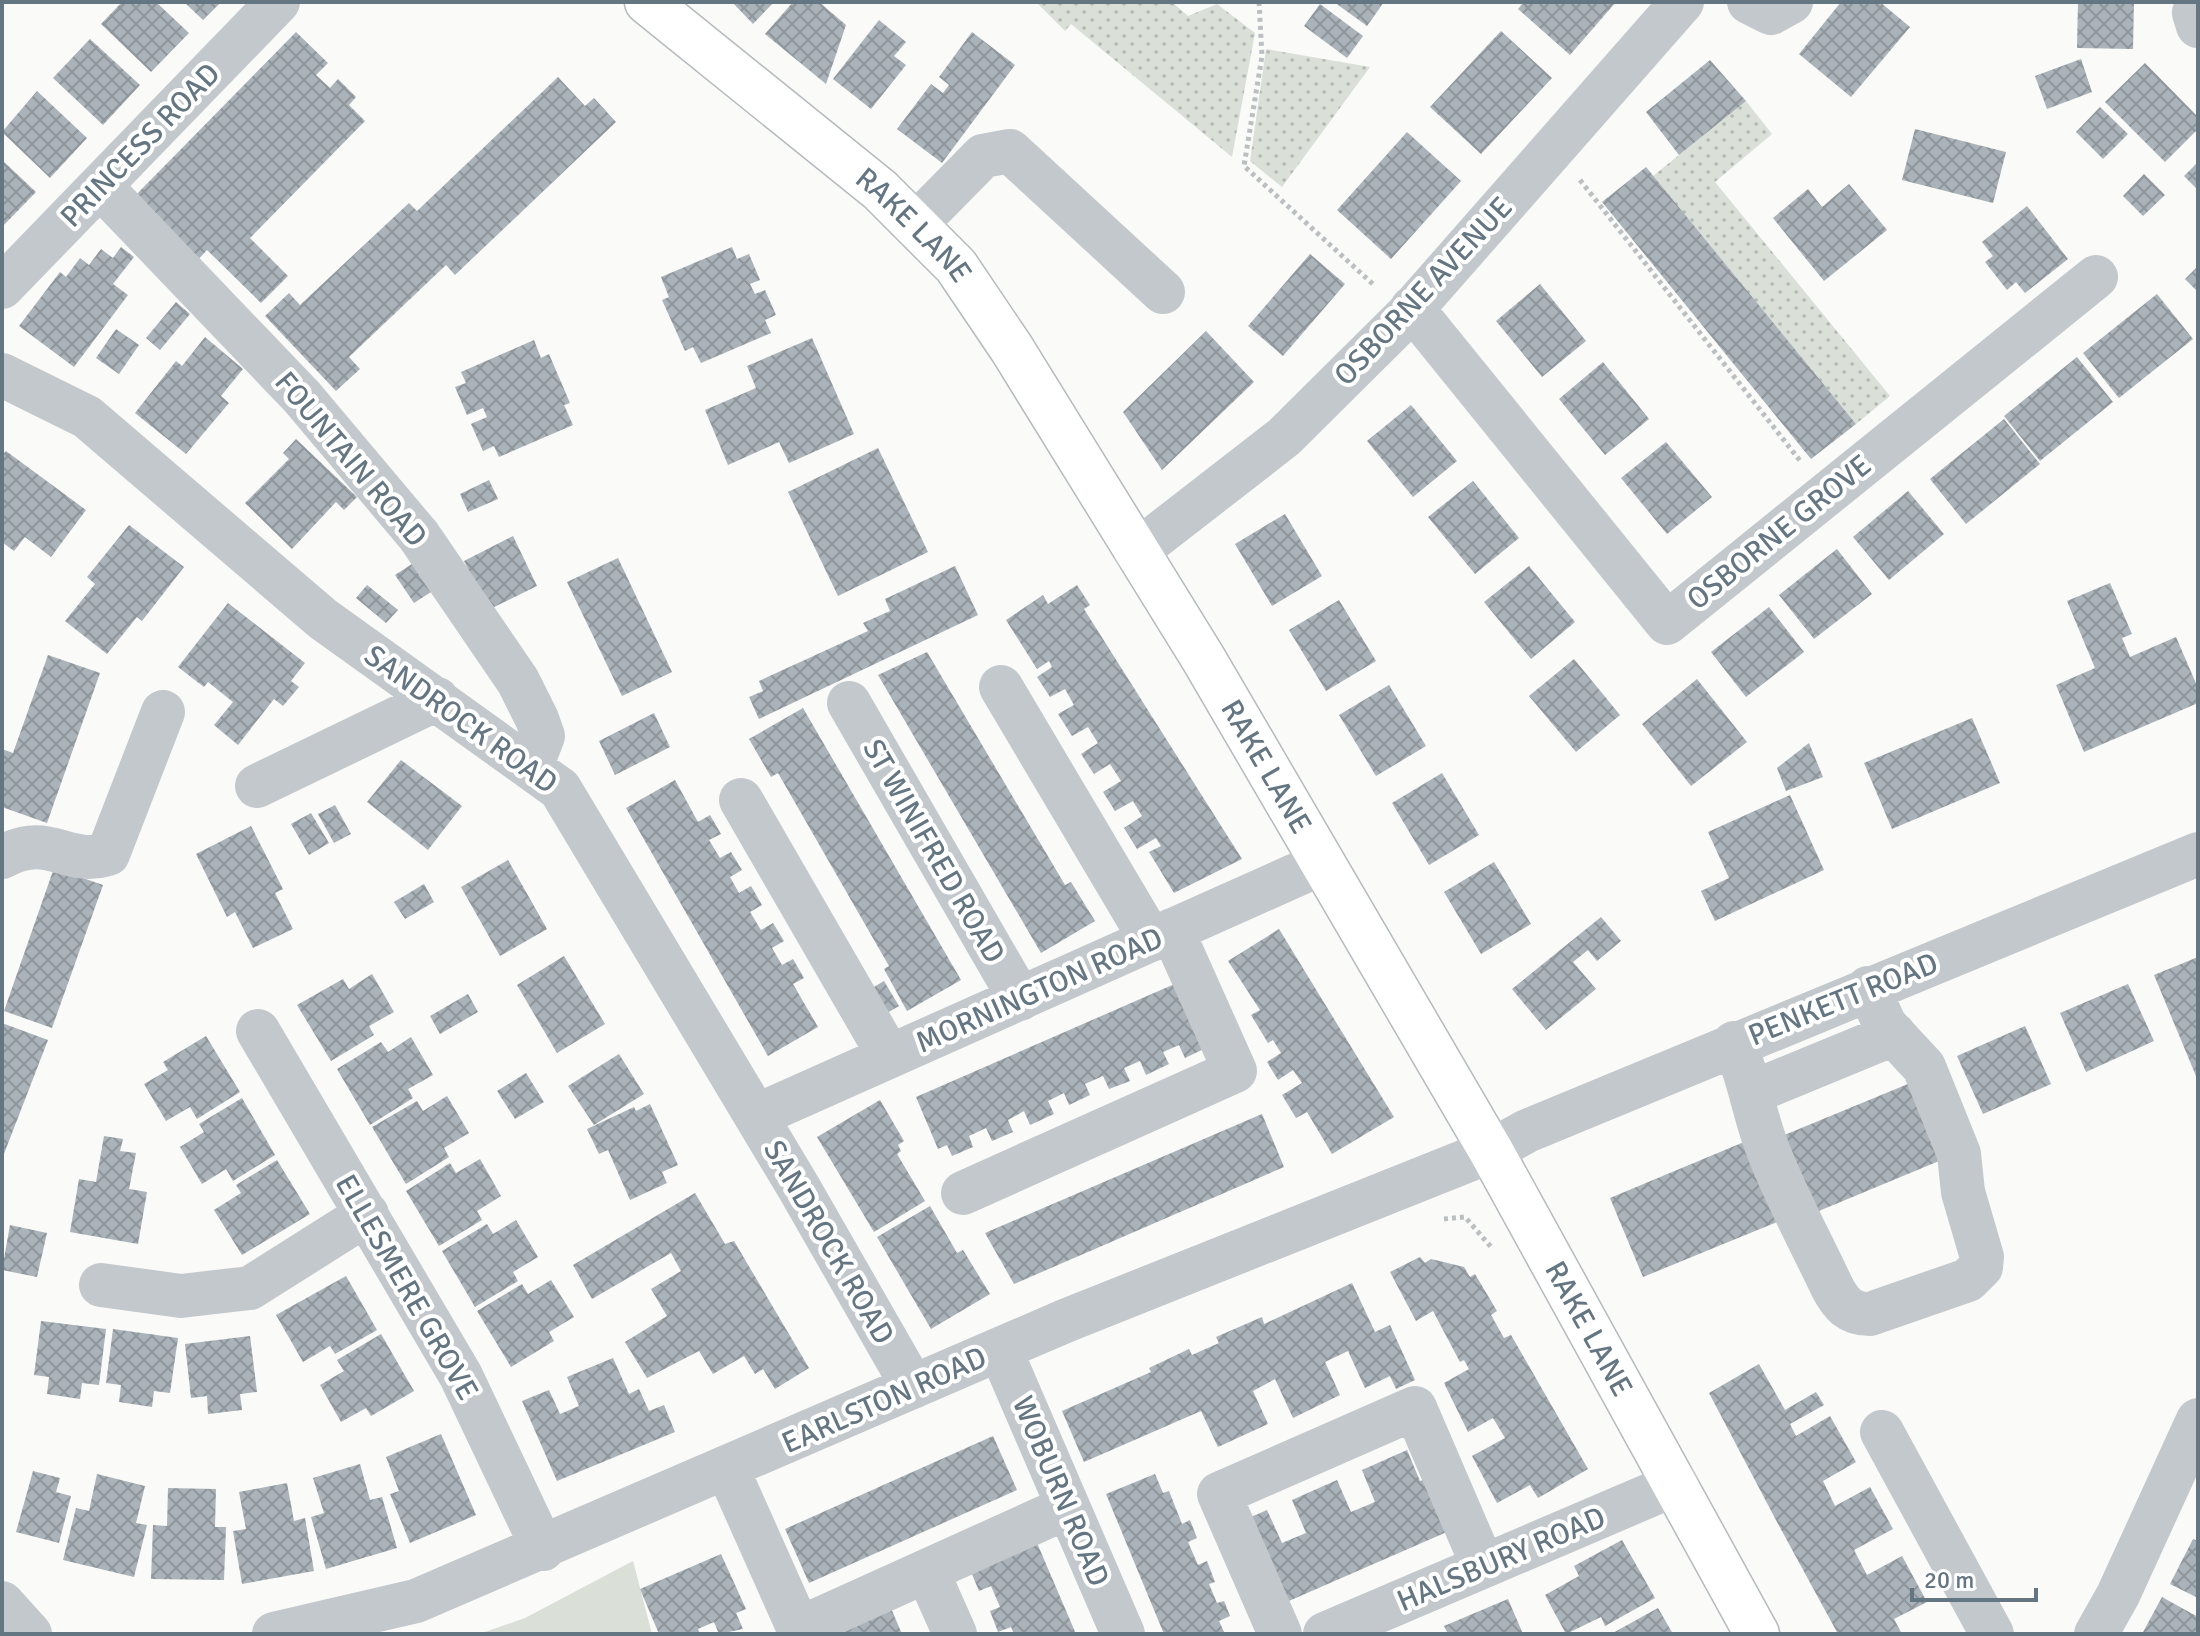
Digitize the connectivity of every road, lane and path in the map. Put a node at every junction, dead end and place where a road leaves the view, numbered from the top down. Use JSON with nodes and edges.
{"nodes":[{"id":1,"x":278,"y":2,"type":"edge"},
{"id":2,"x":647,"y":2,"type":"edge"},
{"id":3,"x":1259,"y":2,"type":"edge"},
{"id":4,"x":1682,"y":2,"type":"edge"},
{"id":5,"x":1749,"y":2,"type":"edge"},
{"id":6,"x":1791,"y":2,"type":"edge"},
{"id":7,"x":2198,"y":7,"type":"edge"},
{"id":8,"x":2198,"y":26,"type":"edge"},
{"id":9,"x":1554,"y":148,"type":"junction"},
{"id":10,"x":100,"y":186,"type":"junction"},
{"id":11,"x":915,"y":225,"type":"junction"},
{"id":12,"x":2096,"y":277,"type":"dead end"},
{"id":13,"x":2,"y":287,"type":"edge"},
{"id":14,"x":1163,"y":292,"type":"dead end"},
{"id":15,"x":1409,"y":312,"type":"junction"},
{"id":16,"x":2,"y":375,"type":"edge"},
{"id":17,"x":1827,"y":494,"type":"junction"},
{"id":18,"x":1136,"y":552,"type":"junction"},
{"id":19,"x":1001,"y":687,"type":"dead end"},
{"id":20,"x":437,"y":699,"type":"junction"},
{"id":21,"x":849,"y":703,"type":"dead end"},
{"id":22,"x":163,"y":712,"type":"dead end"},
{"id":23,"x":531,"y":767,"type":"junction"},
{"id":24,"x":257,"y":786,"type":"dead end"},
{"id":25,"x":741,"y":800,"type":"dead end"},
{"id":26,"x":2198,"y":854,"type":"edge"},
{"id":27,"x":2,"y":857,"type":"edge"},
{"id":28,"x":1323,"y":863,"type":"junction"},
{"id":29,"x":1161,"y":935,"type":"junction"},
{"id":30,"x":1868,"y":988,"type":"junction"},
{"id":31,"x":1020,"y":999,"type":"junction"},
{"id":32,"x":258,"y":1031,"type":"dead end"},
{"id":33,"x":1894,"y":1034,"type":"junction"},
{"id":34,"x":1734,"y":1043,"type":"junction"},
{"id":35,"x":889,"y":1056,"type":"junction"},
{"id":36,"x":1753,"y":1092,"type":"junction"},
{"id":37,"x":756,"y":1116,"type":"junction"},
{"id":38,"x":1491,"y":1151,"type":"junction"},
{"id":39,"x":963,"y":1193,"type":"dead end"},
{"id":40,"x":367,"y":1214,"type":"junction"},
{"id":41,"x":101,"y":1285,"type":"dead end"},
{"id":42,"x":1000,"y":1349,"type":"junction"},
{"id":43,"x":913,"y":1387,"type":"junction"},
{"id":44,"x":2198,"y":1420,"type":"edge"},
{"id":45,"x":1882,"y":1432,"type":"dead end"},
{"id":46,"x":727,"y":1468,"type":"junction"},
{"id":47,"x":1676,"y":1484,"type":"junction"},
{"id":48,"x":1068,"y":1507,"type":"junction"},
{"id":49,"x":543,"y":1549,"type":"junction"},
{"id":50,"x":1483,"y":1566,"type":"junction"},
{"id":51,"x":927,"y":1571,"type":"junction"},
{"id":52,"x":2,"y":1603,"type":"edge"},
{"id":53,"x":800,"y":1632,"type":"edge"},
{"id":54,"x":30,"y":1634,"type":"edge"},
{"id":55,"x":274,"y":1634,"type":"edge"},
{"id":56,"x":955,"y":1634,"type":"edge"},
{"id":57,"x":1123,"y":1634,"type":"edge"},
{"id":58,"x":1280,"y":1634,"type":"edge"},
{"id":59,"x":1325,"y":1634,"type":"edge"},
{"id":60,"x":1757,"y":1634,"type":"edge"},
{"id":61,"x":1992,"y":1634,"type":"edge"},
{"id":62,"x":2096,"y":1634,"type":"edge"}],
"edges":[{"from":1,"to":10,"type":"street","name":"PRINCESS ROAD"},
{"from":2,"to":11,"type":"main road","name":"RAKE LANE"},
{"from":3,"to":15,"type":"path"},
{"from":4,"to":9,"type":"street","name":"OSBORNE AVENUE"},
{"from":5,"to":6,"type":"street"},
{"from":7,"to":8,"type":"street"},
{"from":9,"to":15,"type":"street","name":"OSBORNE AVENUE"},
{"from":9,"to":17,"type":"path"},
{"from":10,"to":13,"type":"street","name":"PRINCESS ROAD"},
{"from":10,"to":23,"type":"street","name":"FOUNTAIN ROAD"},
{"from":11,"to":14,"type":"street"},
{"from":11,"to":18,"type":"main road","name":"RAKE LANE"},
{"from":12,"to":17,"type":"street","name":"OSBORNE GROVE"},
{"from":15,"to":17,"type":"street","name":"OSBORNE GROVE"},
{"from":15,"to":18,"type":"street","name":"OSBORNE AVENUE"},
{"from":16,"to":20,"type":"street","name":"SANDROCK ROAD"},
{"from":18,"to":28,"type":"main road","name":"RAKE LANE"},
{"from":19,"to":29,"type":"street"},
{"from":20,"to":23,"type":"street","name":"SANDROCK ROAD"},
{"from":20,"to":24,"type":"street"},
{"from":21,"to":31,"type":"street","name":"ST WINIFRED ROAD"},
{"from":22,"to":27,"type":"street"},
{"from":23,"to":37,"type":"street","name":"SANDROCK ROAD"},
{"from":25,"to":35,"type":"street"},
{"from":26,"to":30,"type":"street","name":"PENKETT ROAD"},
{"from":28,"to":29,"type":"street","name":"MORNINGTON ROAD"},
{"from":28,"to":38,"type":"main road","name":"RAKE LANE"},
{"from":29,"to":31,"type":"street","name":"MORNINGTON ROAD"},
{"from":29,"to":39,"type":"street"},
{"from":30,"to":33,"type":"street"},
{"from":30,"to":34,"type":"street","name":"PENKETT ROAD"},
{"from":31,"to":35,"type":"street","name":"MORNINGTON ROAD"},
{"from":32,"to":40,"type":"street","name":"ELLESMERE GROVE"},
{"from":33,"to":36,"type":"street"},
{"from":33,"to":36,"type":"street"},
{"from":34,"to":36,"type":"street"},
{"from":34,"to":38,"type":"street","name":"PENKETT ROAD"},
{"from":35,"to":37,"type":"street","name":"MORNINGTON ROAD"},
{"from":37,"to":43,"type":"street","name":"SANDROCK ROAD"},
{"from":38,"to":42,"type":"street","name":"EARLSTON ROAD"},
{"from":38,"to":47,"type":"main road","name":"RAKE LANE"},
{"from":40,"to":41,"type":"street"},
{"from":40,"to":49,"type":"street","name":"ELLESMERE GROVE"},
{"from":42,"to":43,"type":"street","name":"EARLSTON ROAD"},
{"from":42,"to":48,"type":"street","name":"WOBURN ROAD"},
{"from":43,"to":46,"type":"street","name":"EARLSTON ROAD"},
{"from":44,"to":62,"type":"street"},
{"from":45,"to":61,"type":"street"},
{"from":46,"to":49,"type":"street","name":"EARLSTON ROAD"},
{"from":46,"to":53,"type":"street"},
{"from":47,"to":50,"type":"street","name":"HALSBURY ROAD"},
{"from":47,"to":60,"type":"main road","name":"RAKE LANE"},
{"from":48,"to":51,"type":"street"},
{"from":48,"to":57,"type":"street","name":"WOBURN ROAD"},
{"from":49,"to":55,"type":"street","name":"EARLSTON ROAD"},
{"from":50,"to":58,"type":"street"},
{"from":50,"to":59,"type":"street","name":"HALSBURY ROAD"},
{"from":51,"to":53,"type":"street"},
{"from":51,"to":56,"type":"street"},
{"from":52,"to":54,"type":"street"}]}
